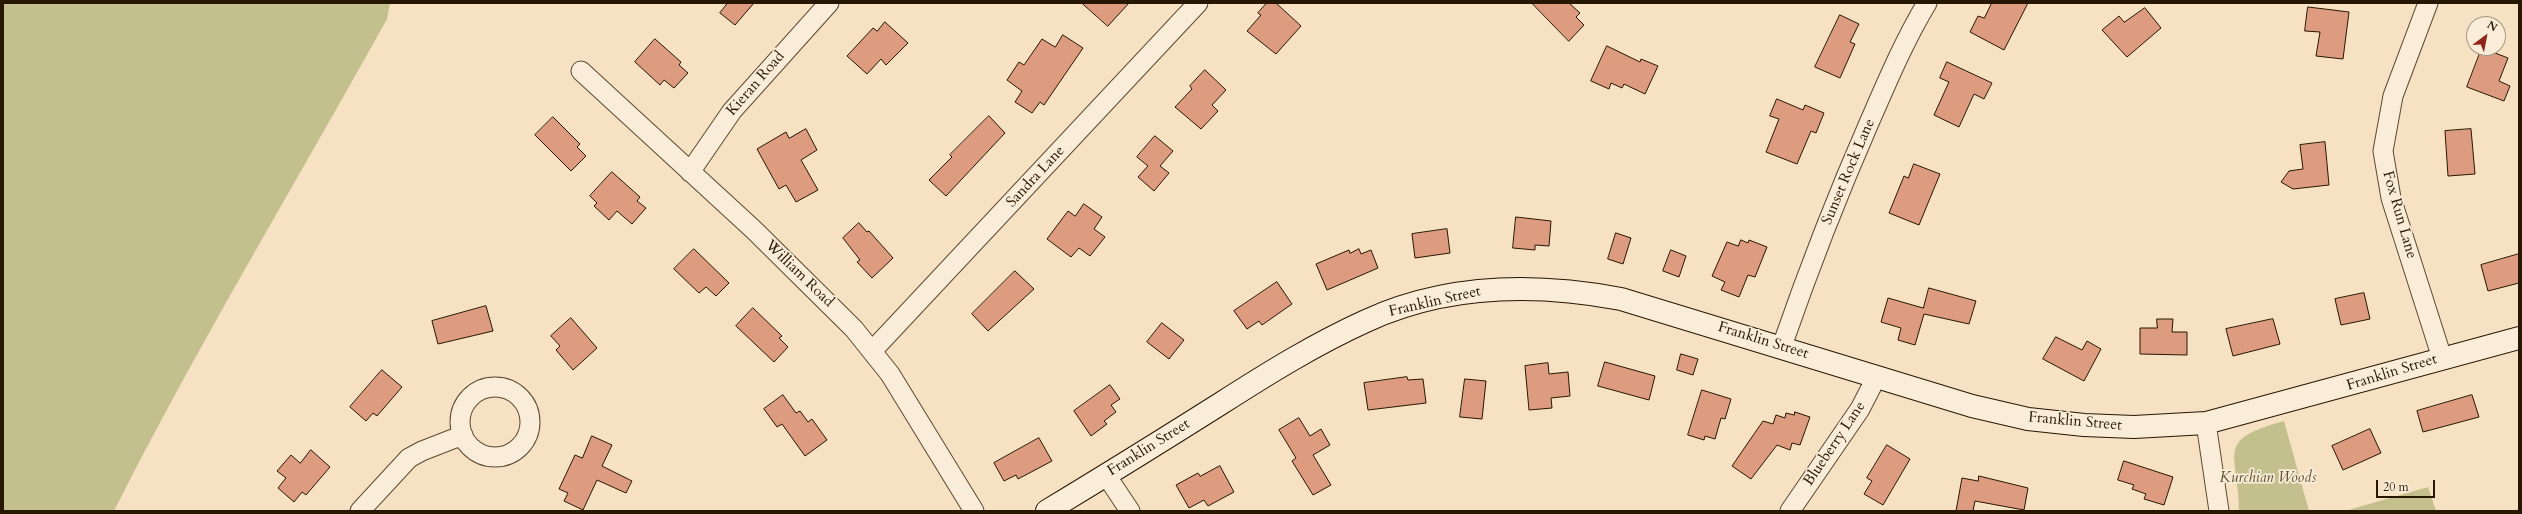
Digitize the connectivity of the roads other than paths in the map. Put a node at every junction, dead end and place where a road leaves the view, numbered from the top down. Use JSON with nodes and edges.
{"nodes":[{"id":1,"x":829,"y":3,"type":"edge"},
{"id":2,"x":1198,"y":3,"type":"edge"},
{"id":3,"x":1927,"y":3,"type":"edge"},
{"id":4,"x":2428,"y":3,"type":"edge"},
{"id":5,"x":581,"y":71,"type":"dead end"},
{"id":6,"x":690,"y":172,"type":"junction"},
{"id":7,"x":2519,"y":338,"type":"edge"},
{"id":8,"x":1782,"y":346,"type":"junction"},
{"id":9,"x":873,"y":350,"type":"junction"},
{"id":10,"x":2442,"y":358,"type":"junction"},
{"id":11,"x":1877,"y":376,"type":"junction"},
{"id":12,"x":2206,"y":423,"type":"junction"},
{"id":13,"x":462,"y":436,"type":"dead end"},
{"id":14,"x":1106,"y":475,"type":"junction"},
{"id":15,"x":360,"y":511,"type":"edge"},
{"id":16,"x":974,"y":511,"type":"edge"},
{"id":17,"x":1047,"y":511,"type":"edge"},
{"id":18,"x":1130,"y":511,"type":"edge"},
{"id":19,"x":1790,"y":511,"type":"edge"},
{"id":20,"x":2219,"y":511,"type":"edge"}],
"edges":[{"from":1,"to":6,"type":"street","name":"Kieran Road"},
{"from":2,"to":9,"type":"street","name":"Sandra Lane"},
{"from":3,"to":8,"type":"street","name":"Sunset Rock Lane"},
{"from":4,"to":10,"type":"street","name":"Fox Run Lane"},
{"from":5,"to":6,"type":"street","name":"William Road"},
{"from":6,"to":9,"type":"street","name":"William Road"},
{"from":7,"to":10,"type":"main road","name":"Franklin Street"},
{"from":8,"to":11,"type":"main road","name":"Franklin Street"},
{"from":8,"to":14,"type":"main road","name":"Franklin Street"},
{"from":9,"to":16,"type":"street","name":"William Road"},
{"from":10,"to":12,"type":"main road","name":"Franklin Street"},
{"from":11,"to":12,"type":"main road","name":"Franklin Street"},
{"from":11,"to":19,"type":"street","name":"Blueberry Lane"},
{"from":12,"to":20,"type":"street"},
{"from":13,"to":15,"type":"street"},
{"from":14,"to":17,"type":"main road","name":"Franklin Street"},
{"from":14,"to":18,"type":"street"}]}
